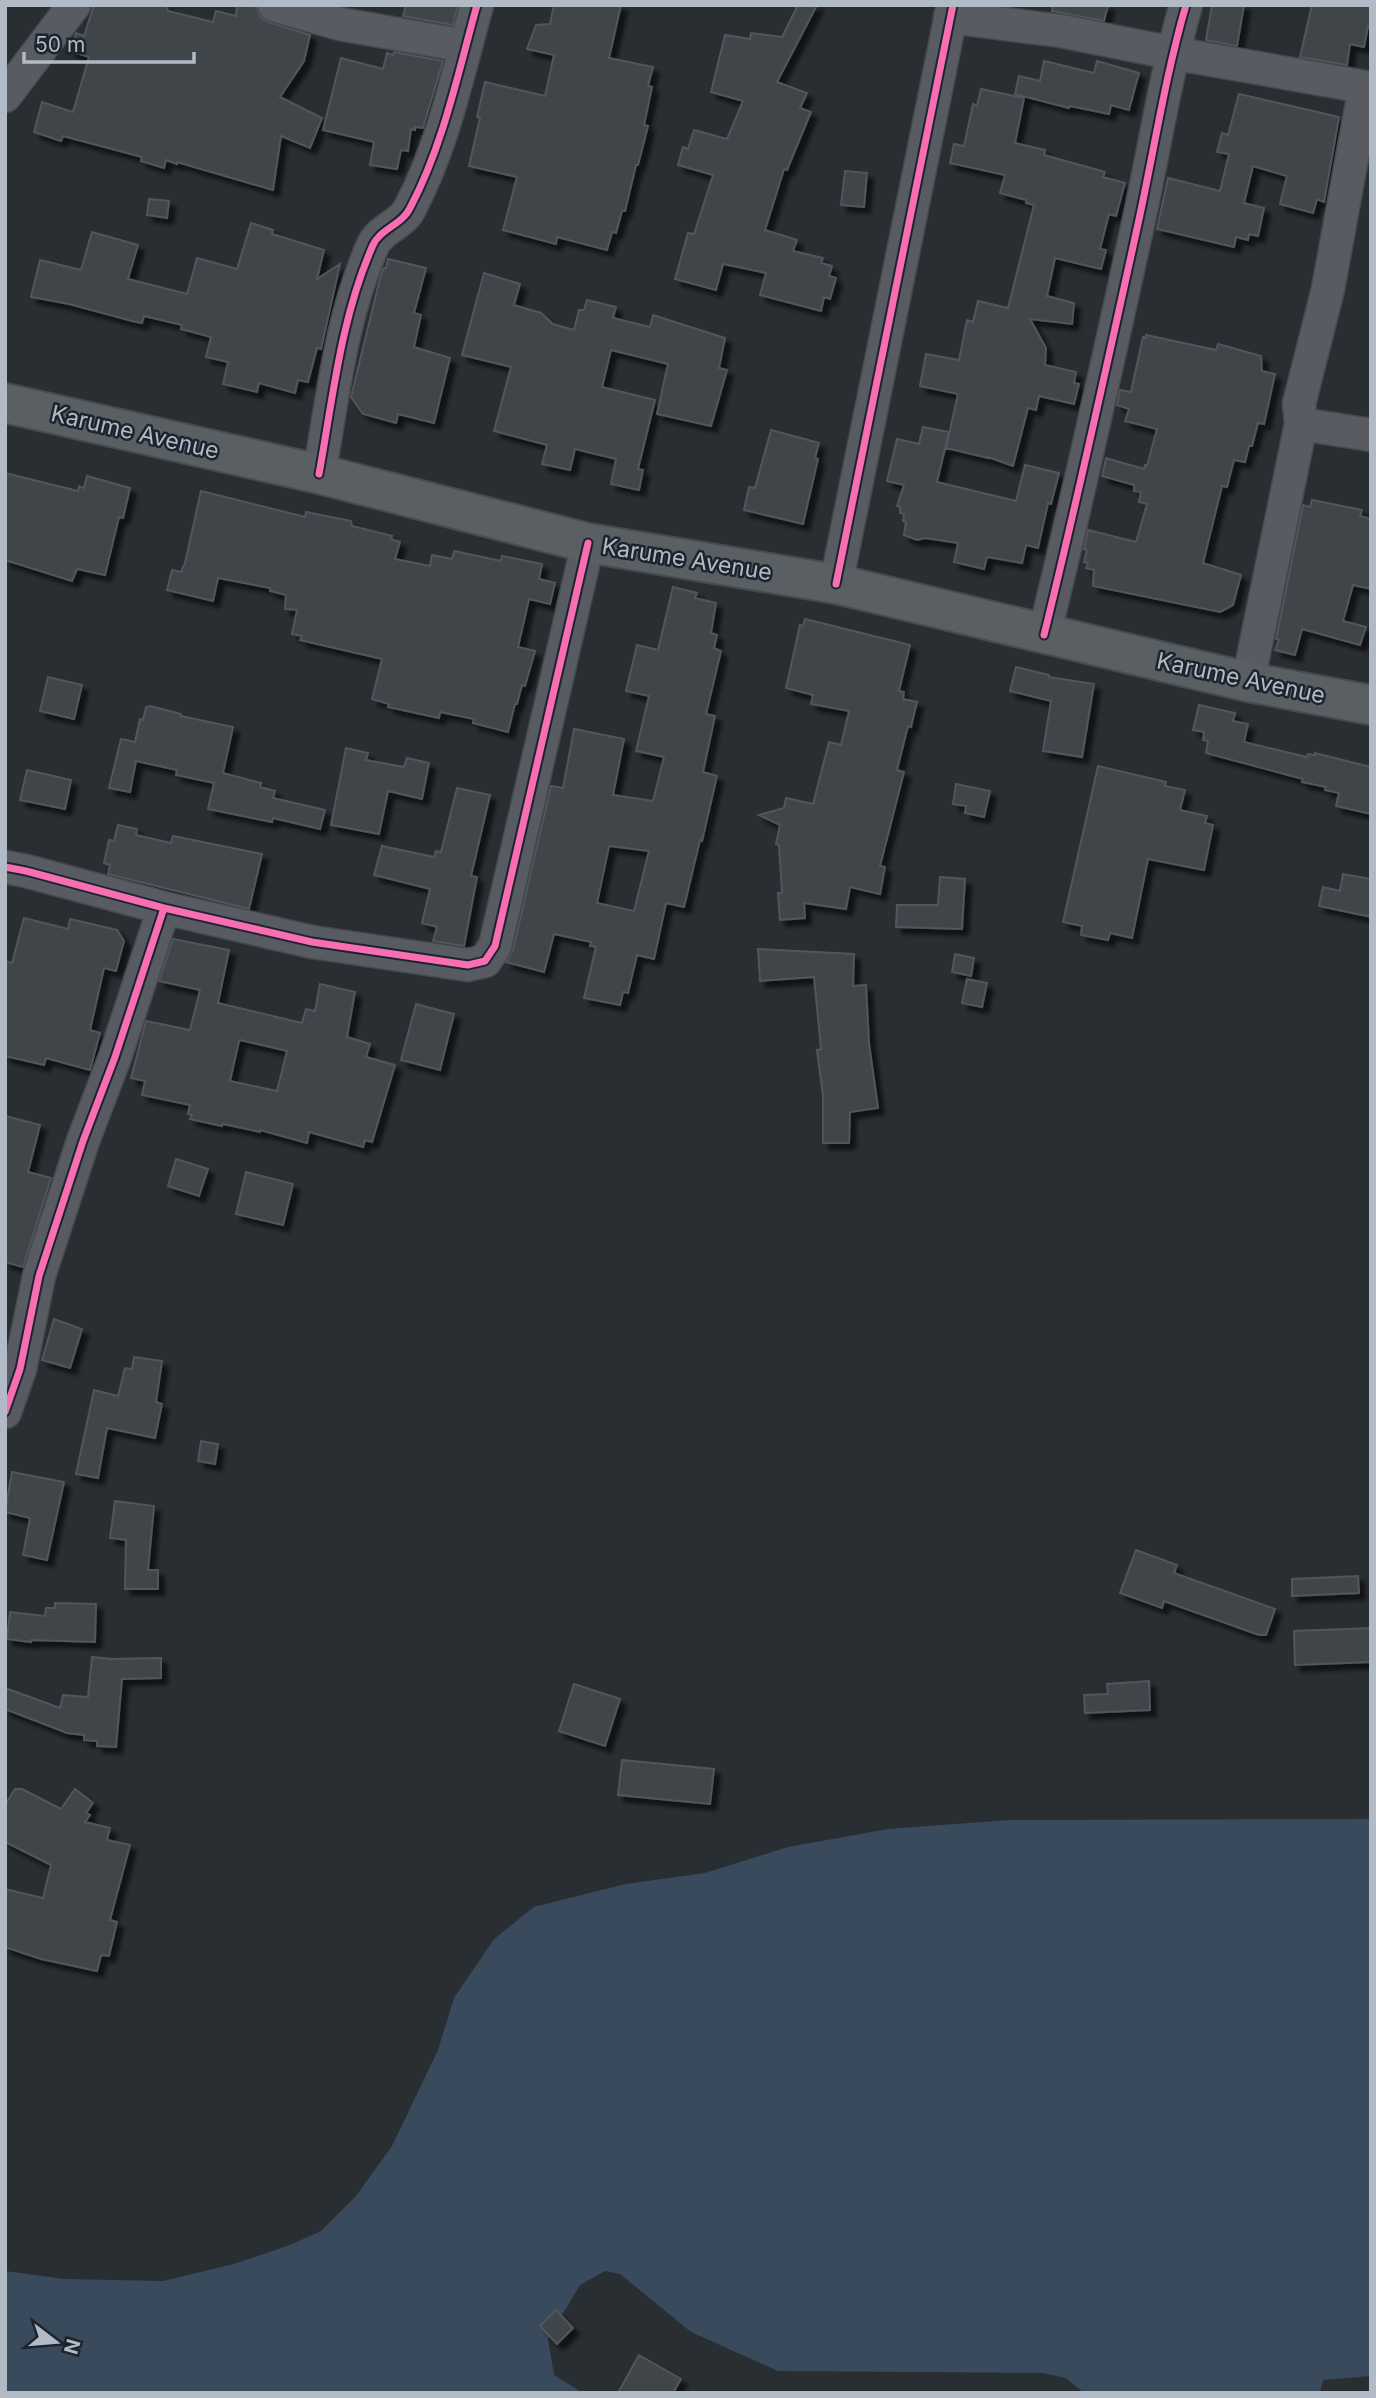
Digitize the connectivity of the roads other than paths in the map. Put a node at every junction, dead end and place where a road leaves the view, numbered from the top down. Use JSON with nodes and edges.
{"nodes":[{"id":1,"x":74,"y":5,"type":"edge"},
{"id":2,"x":274,"y":5,"type":"edge"},
{"id":3,"x":477,"y":5,"type":"edge"},
{"id":4,"x":1186,"y":5,"type":"edge"},
{"id":5,"x":952,"y":11,"type":"edge"},
{"id":6,"x":466,"y":46,"type":"junction"},
{"id":7,"x":1172,"y":53,"type":"junction"},
{"id":8,"x":1368,"y":87,"type":"edge"},
{"id":9,"x":5,"y":96,"type":"edge"},
{"id":10,"x":5,"y":403,"type":"edge"},
{"id":11,"x":1301,"y":424,"type":"junction"},
{"id":12,"x":1371,"y":435,"type":"edge"},
{"id":13,"x":319,"y":474,"type":"junction"},
{"id":14,"x":588,"y":543,"type":"junction"},
{"id":15,"x":836,"y":584,"type":"junction"},
{"id":16,"x":1044,"y":635,"type":"junction"},
{"id":17,"x":1248,"y":682,"type":"junction"},
{"id":18,"x":1371,"y":705,"type":"edge"},
{"id":19,"x":5,"y":867,"type":"edge"},
{"id":20,"x":164,"y":908,"type":"junction"},
{"id":21,"x":5,"y":1412,"type":"edge"}],
"edges":[{"from":1,"to":9,"type":"street"},
{"from":2,"to":6,"type":"street"},
{"from":3,"to":6,"type":"street"},
{"from":4,"to":7,"type":"street"},
{"from":5,"to":7,"type":"street"},
{"from":5,"to":15,"type":"street"},
{"from":6,"to":13,"type":"street"},
{"from":7,"to":8,"type":"street"},
{"from":7,"to":16,"type":"street"},
{"from":8,"to":11,"type":"street"},
{"from":10,"to":13,"type":"main road","name":"Karume Avenue"},
{"from":11,"to":12,"type":"street"},
{"from":11,"to":17,"type":"street"},
{"from":13,"to":14,"type":"main road","name":"Karume Avenue"},
{"from":14,"to":15,"type":"main road","name":"Karume Avenue"},
{"from":14,"to":20,"type":"street"},
{"from":15,"to":16,"type":"main road","name":"Karume Avenue"},
{"from":16,"to":17,"type":"main road","name":"Karume Avenue"},
{"from":17,"to":18,"type":"main road","name":"Karume Avenue"},
{"from":19,"to":20,"type":"street"},
{"from":20,"to":21,"type":"street"}]}
